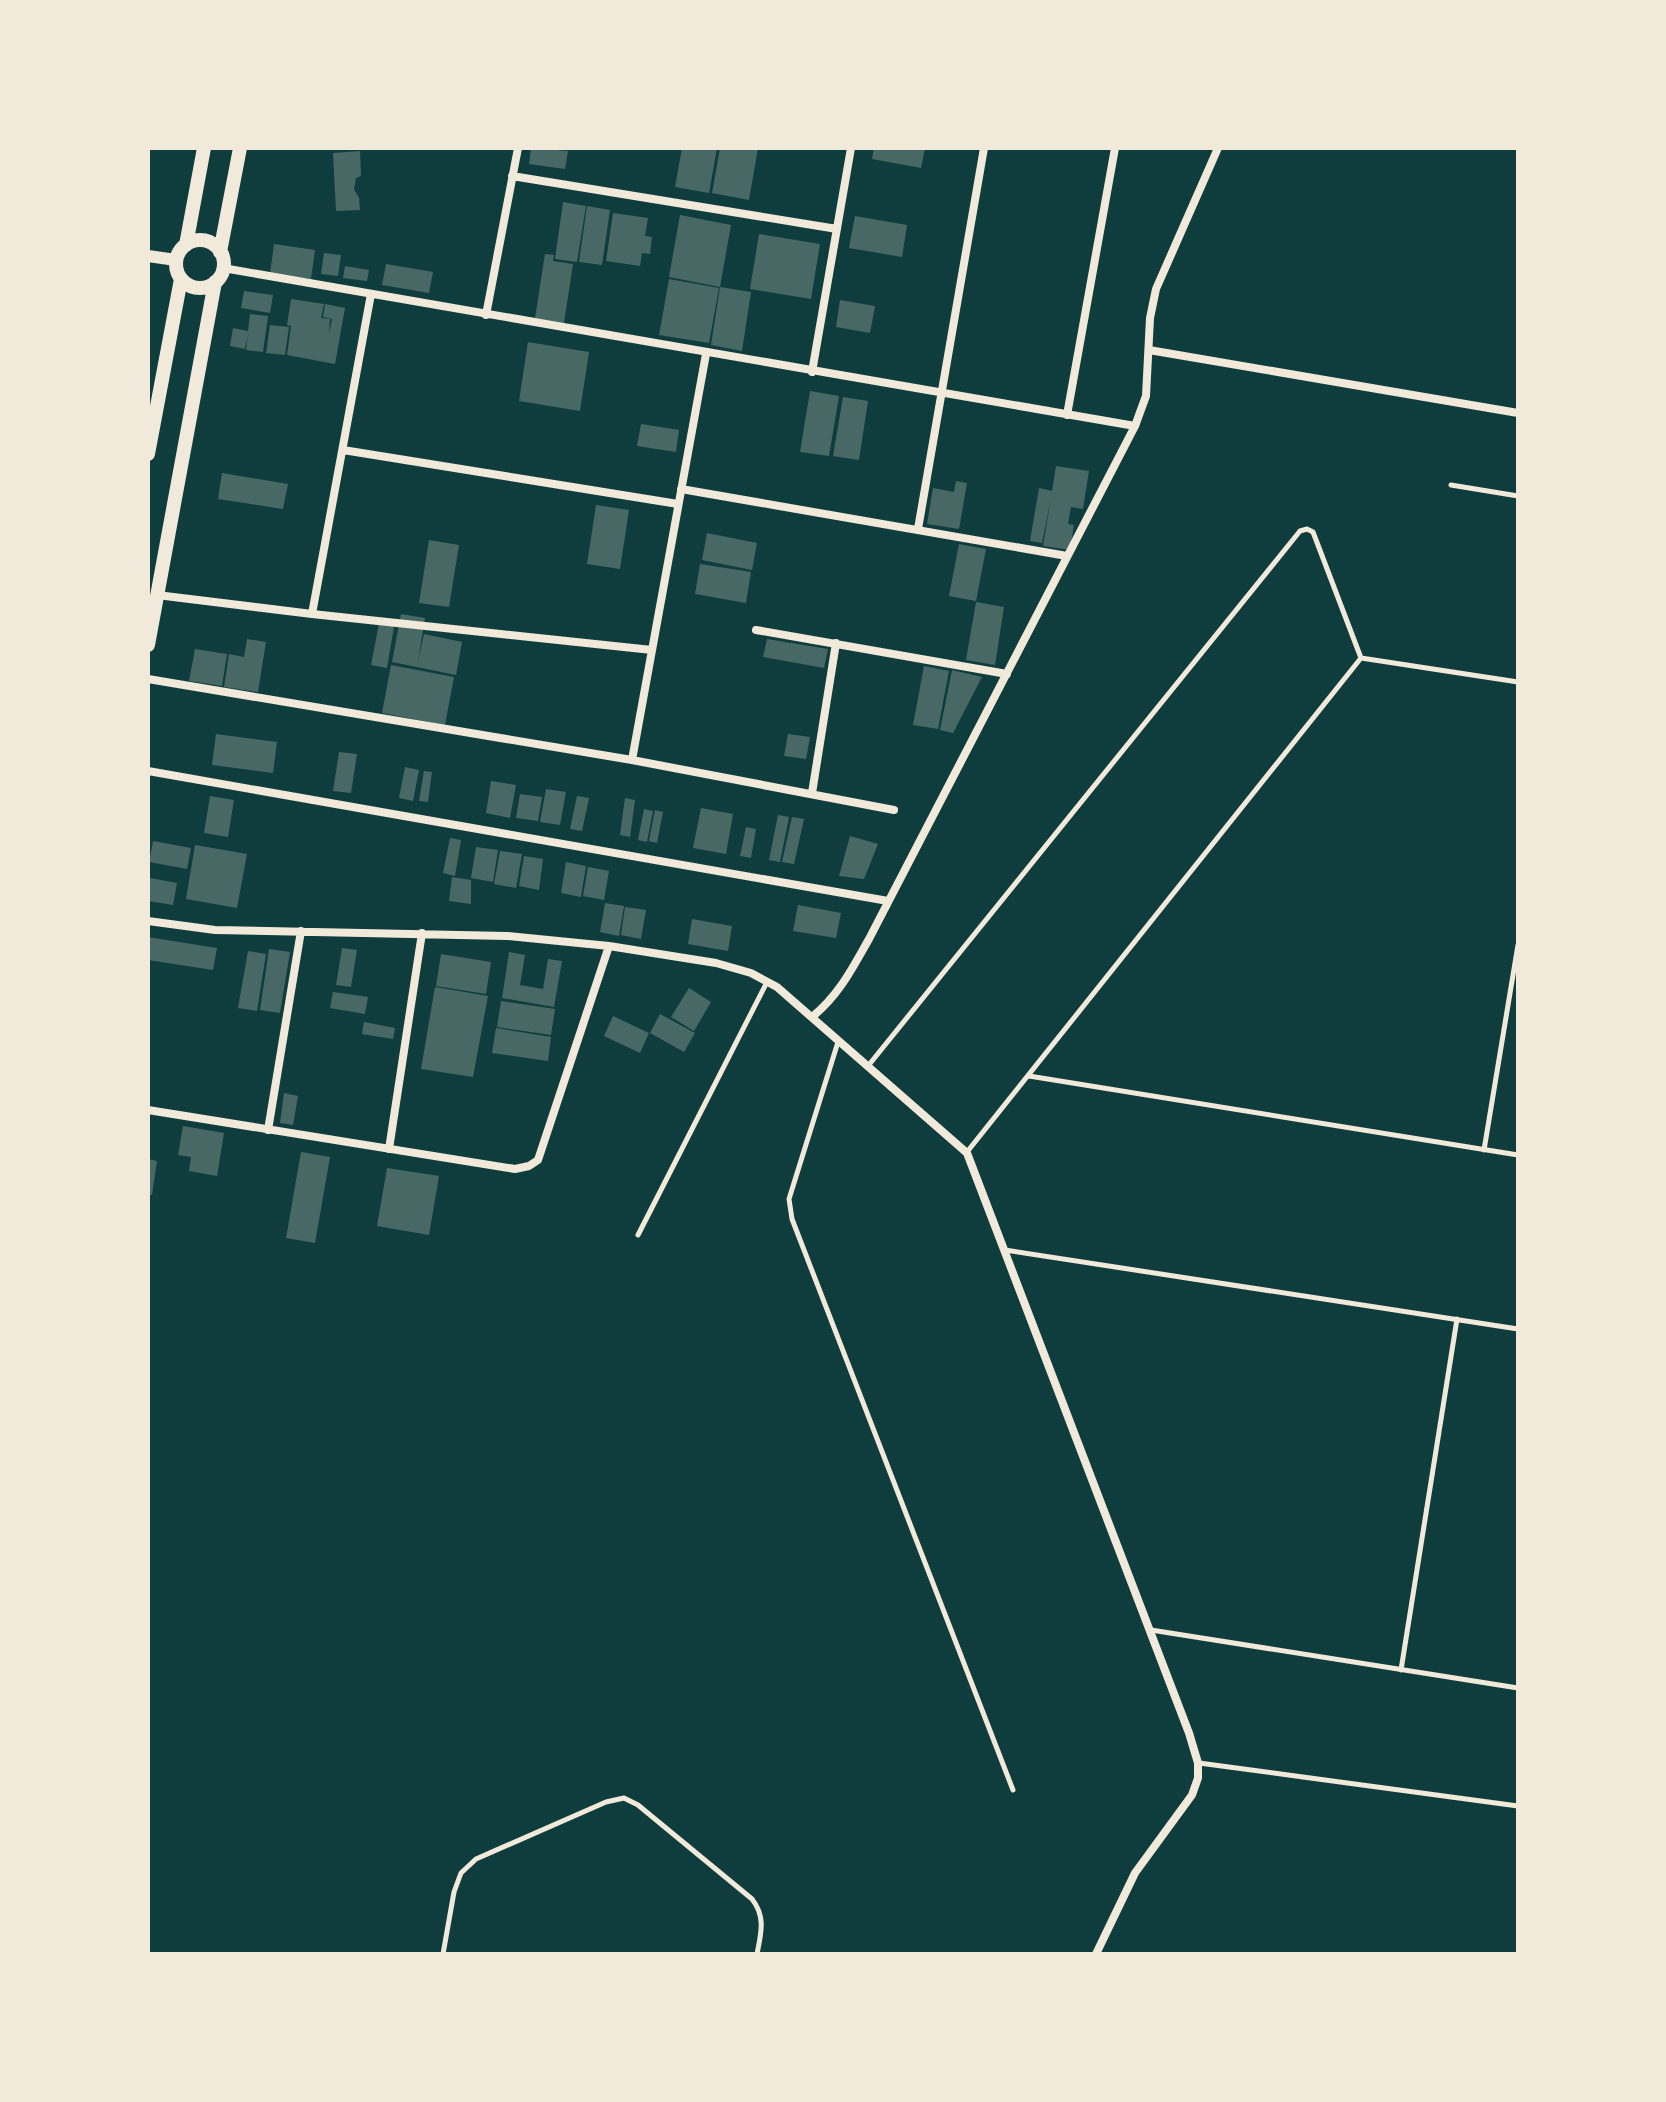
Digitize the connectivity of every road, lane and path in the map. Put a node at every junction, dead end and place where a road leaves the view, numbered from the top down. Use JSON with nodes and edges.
{"nodes":[{"id":1,"x":204,"y":148,"type":"edge"},
{"id":2,"x":240,"y":148,"type":"edge"},
{"id":3,"x":518,"y":148,"type":"edge"},
{"id":4,"x":851,"y":148,"type":"edge"},
{"id":5,"x":984,"y":148,"type":"edge"},
{"id":6,"x":1115,"y":148,"type":"edge"},
{"id":7,"x":1218,"y":148,"type":"edge"},
{"id":8,"x":512,"y":176,"type":"junction"},
{"id":9,"x":837,"y":229,"type":"junction"},
{"id":10,"x":186,"y":245,"type":"junction"},
{"id":11,"x":220,"y":252,"type":"junction"},
{"id":12,"x":148,"y":256,"type":"edge"},
{"id":13,"x":176,"y":260,"type":"junction"},
{"id":14,"x":223,"y":268,"type":"junction"},
{"id":15,"x":181,"y":279,"type":"junction"},
{"id":16,"x":215,"y":282,"type":"junction"},
{"id":17,"x":371,"y":294,"type":"junction"},
{"id":18,"x":486,"y":315,"type":"junction"},
{"id":19,"x":1149,"y":350,"type":"junction"},
{"id":20,"x":706,"y":354,"type":"junction"},
{"id":21,"x":812,"y":372,"type":"junction"},
{"id":22,"x":942,"y":394,"type":"junction"},
{"id":23,"x":152,"y":409,"type":"edge"},
{"id":24,"x":1518,"y":413,"type":"edge"},
{"id":25,"x":1067,"y":415,"type":"junction"},
{"id":26,"x":1135,"y":426,"type":"junction"},
{"id":27,"x":343,"y":450,"type":"junction"},
{"id":28,"x":148,"y":454,"type":"edge"},
{"id":29,"x":1451,"y":485,"type":"dead end"},
{"id":30,"x":681,"y":489,"type":"junction"},
{"id":31,"x":1518,"y":496,"type":"edge"},
{"id":32,"x":678,"y":504,"type":"junction"},
{"id":33,"x":918,"y":529,"type":"junction"},
{"id":34,"x":1067,"y":556,"type":"junction"},
{"id":35,"x":157,"y":595,"type":"junction"},
{"id":36,"x":312,"y":614,"type":"junction"},
{"id":37,"x":756,"y":630,"type":"dead end"},
{"id":38,"x":836,"y":643,"type":"junction"},
{"id":39,"x":148,"y":645,"type":"edge"},
{"id":40,"x":652,"y":650,"type":"junction"},
{"id":41,"x":1361,"y":658,"type":"junction"},
{"id":42,"x":1007,"y":674,"type":"junction"},
{"id":43,"x":148,"y":679,"type":"edge"},
{"id":44,"x":1518,"y":682,"type":"edge"},
{"id":45,"x":632,"y":760,"type":"junction"},
{"id":46,"x":148,"y":771,"type":"edge"},
{"id":47,"x":812,"y":793,"type":"junction"},
{"id":48,"x":894,"y":810,"type":"dead end"},
{"id":49,"x":888,"y":901,"type":"junction"},
{"id":50,"x":148,"y":921,"type":"edge"},
{"id":51,"x":301,"y":931,"type":"junction"},
{"id":52,"x":422,"y":933,"type":"junction"},
{"id":53,"x":1518,"y":945,"type":"edge"},
{"id":54,"x":609,"y":946,"type":"junction"},
{"id":55,"x":767,"y":982,"type":"junction"},
{"id":56,"x":812,"y":1017,"type":"junction"},
{"id":57,"x":839,"y":1041,"type":"junction"},
{"id":58,"x":868,"y":1066,"type":"junction"},
{"id":59,"x":1028,"y":1076,"type":"junction"},
{"id":60,"x":148,"y":1110,"type":"edge"},
{"id":61,"x":268,"y":1130,"type":"junction"},
{"id":62,"x":389,"y":1149,"type":"junction"},
{"id":63,"x":1484,"y":1150,"type":"junction"},
{"id":64,"x":967,"y":1153,"type":"junction"},
{"id":65,"x":1518,"y":1155,"type":"edge"},
{"id":66,"x":638,"y":1235,"type":"dead end"},
{"id":67,"x":1004,"y":1250,"type":"junction"},
{"id":68,"x":1457,"y":1319,"type":"junction"},
{"id":69,"x":1518,"y":1329,"type":"edge"},
{"id":70,"x":1150,"y":1630,"type":"junction"},
{"id":71,"x":1401,"y":1670,"type":"junction"},
{"id":72,"x":1518,"y":1688,"type":"edge"},
{"id":73,"x":1198,"y":1763,"type":"junction"},
{"id":74,"x":1013,"y":1790,"type":"dead end"},
{"id":75,"x":1518,"y":1806,"type":"edge"},
{"id":76,"x":443,"y":1954,"type":"edge"},
{"id":77,"x":757,"y":1954,"type":"edge"},
{"id":78,"x":1096,"y":1954,"type":"edge"}],
"edges":[{"from":1,"to":10,"type":"main road"},
{"from":2,"to":11,"type":"main road"},
{"from":3,"to":8,"type":"street"},
{"from":4,"to":9,"type":"street"},
{"from":5,"to":22,"type":"street"},
{"from":6,"to":25,"type":"street"},
{"from":7,"to":19,"type":"street"},
{"from":8,"to":9,"type":"street"},
{"from":8,"to":18,"type":"street"},
{"from":9,"to":21,"type":"street"},
{"from":10,"to":11,"type":"main road"},
{"from":10,"to":13,"type":"main road"},
{"from":11,"to":14,"type":"main road"},
{"from":12,"to":13,"type":"street"},
{"from":13,"to":15,"type":"main road"},
{"from":14,"to":16,"type":"main road"},
{"from":14,"to":17,"type":"street"},
{"from":15,"to":16,"type":"main road"},
{"from":15,"to":23,"type":"main road"},
{"from":16,"to":35,"type":"main road"},
{"from":17,"to":18,"type":"street"},
{"from":17,"to":27,"type":"street"},
{"from":18,"to":20,"type":"street"},
{"from":19,"to":24,"type":"street"},
{"from":19,"to":26,"type":"street"},
{"from":20,"to":21,"type":"street"},
{"from":20,"to":30,"type":"street"},
{"from":21,"to":22,"type":"street"},
{"from":22,"to":25,"type":"street"},
{"from":22,"to":33,"type":"street"},
{"from":23,"to":28,"type":"main road"},
{"from":25,"to":26,"type":"street"},
{"from":26,"to":34,"type":"street"},
{"from":27,"to":32,"type":"street"},
{"from":27,"to":36,"type":"street"},
{"from":29,"to":31,"type":"lane"},
{"from":30,"to":32,"type":"street"},
{"from":30,"to":33,"type":"street"},
{"from":32,"to":40,"type":"street"},
{"from":33,"to":34,"type":"street"},
{"from":34,"to":42,"type":"street"},
{"from":35,"to":36,"type":"street"},
{"from":35,"to":39,"type":"main road"},
{"from":36,"to":40,"type":"street"},
{"from":37,"to":38,"type":"street"},
{"from":38,"to":42,"type":"street"},
{"from":38,"to":47,"type":"street"},
{"from":40,"to":45,"type":"street"},
{"from":41,"to":44,"type":"lane"},
{"from":41,"to":58,"type":"lane"},
{"from":41,"to":59,"type":"lane"},
{"from":42,"to":49,"type":"street"},
{"from":43,"to":45,"type":"street"},
{"from":45,"to":47,"type":"street"},
{"from":46,"to":49,"type":"street"},
{"from":47,"to":48,"type":"street"},
{"from":49,"to":56,"type":"street"},
{"from":50,"to":51,"type":"street"},
{"from":51,"to":52,"type":"street"},
{"from":51,"to":61,"type":"street"},
{"from":52,"to":54,"type":"street"},
{"from":52,"to":62,"type":"street"},
{"from":53,"to":63,"type":"lane"},
{"from":54,"to":55,"type":"street"},
{"from":54,"to":62,"type":"street"},
{"from":55,"to":56,"type":"street"},
{"from":55,"to":66,"type":"lane"},
{"from":56,"to":57,"type":"street"},
{"from":57,"to":58,"type":"street"},
{"from":57,"to":74,"type":"lane"},
{"from":58,"to":64,"type":"street"},
{"from":59,"to":63,"type":"lane"},
{"from":59,"to":64,"type":"lane"},
{"from":60,"to":61,"type":"street"},
{"from":61,"to":62,"type":"street"},
{"from":63,"to":65,"type":"lane"},
{"from":64,"to":67,"type":"street"},
{"from":67,"to":68,"type":"lane"},
{"from":67,"to":70,"type":"street"},
{"from":68,"to":69,"type":"lane"},
{"from":68,"to":71,"type":"lane"},
{"from":70,"to":71,"type":"lane"},
{"from":70,"to":73,"type":"street"},
{"from":71,"to":72,"type":"lane"},
{"from":73,"to":75,"type":"lane"},
{"from":73,"to":78,"type":"street"},
{"from":76,"to":77,"type":"lane"}]}
